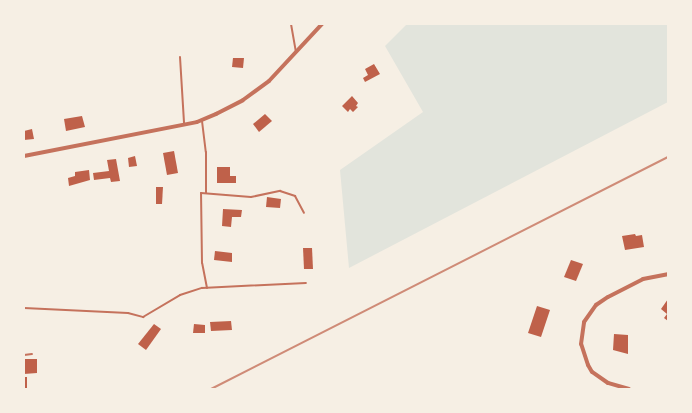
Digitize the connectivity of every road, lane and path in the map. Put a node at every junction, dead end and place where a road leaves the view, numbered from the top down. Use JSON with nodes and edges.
{"nodes":[{"id":1,"x":291,"y":24,"type":"edge"},
{"id":2,"x":322,"y":24,"type":"edge"},
{"id":3,"x":297,"y":52,"type":"junction"},
{"id":4,"x":180,"y":56,"type":"dead end"},
{"id":5,"x":202,"y":120,"type":"junction"},
{"id":6,"x":184,"y":125,"type":"junction"},
{"id":7,"x":24,"y":156,"type":"edge"},
{"id":8,"x":206,"y":193,"type":"junction"},
{"id":9,"x":304,"y":213,"type":"dead end"},
{"id":10,"x":668,"y":274,"type":"edge"},
{"id":11,"x":306,"y":283,"type":"dead end"},
{"id":12,"x":207,"y":288,"type":"junction"},
{"id":13,"x":24,"y":308,"type":"edge"},
{"id":14,"x":32,"y":354,"type":"dead end"},
{"id":15,"x":24,"y":355,"type":"edge"},
{"id":16,"x":629,"y":389,"type":"edge"}],
"edges":[{"from":1,"to":3,"type":"lane"},
{"from":2,"to":3,"type":"street"},
{"from":3,"to":5,"type":"street"},
{"from":4,"to":6,"type":"lane"},
{"from":5,"to":6,"type":"street"},
{"from":5,"to":8,"type":"lane"},
{"from":6,"to":7,"type":"street"},
{"from":8,"to":9,"type":"lane"},
{"from":8,"to":12,"type":"lane"},
{"from":10,"to":16,"type":"street"},
{"from":11,"to":12,"type":"lane"},
{"from":12,"to":13,"type":"lane"},
{"from":14,"to":15,"type":"lane"}]}
